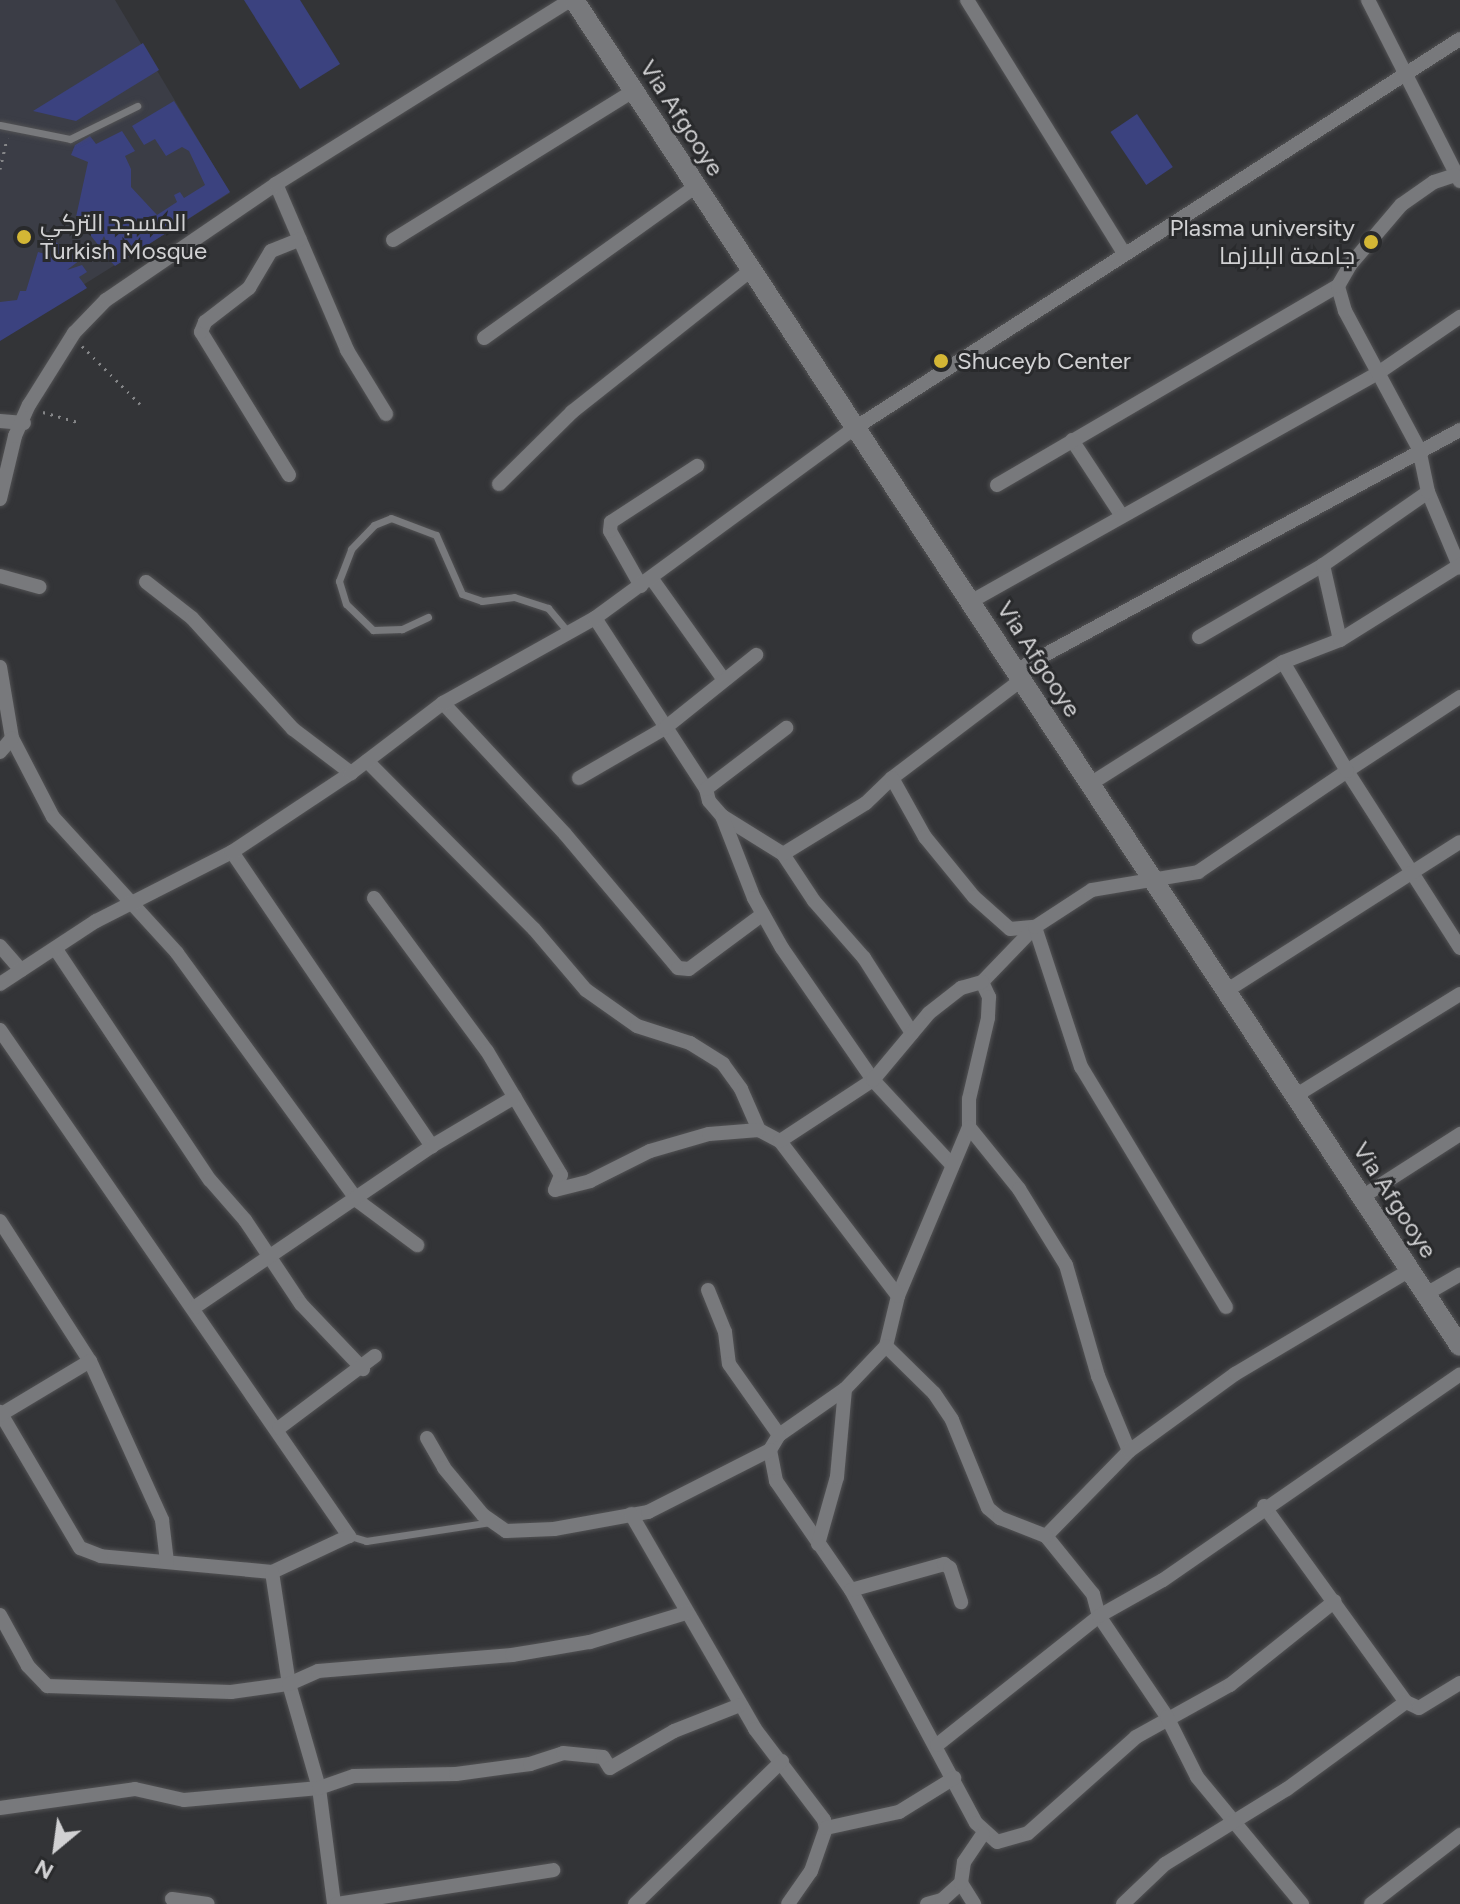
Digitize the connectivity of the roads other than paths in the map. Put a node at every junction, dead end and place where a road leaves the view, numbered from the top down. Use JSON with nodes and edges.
{"nodes":[{"id":1,"x":572,"y":0,"type":"edge"},
{"id":2,"x":967,"y":0,"type":"edge"},
{"id":3,"x":1368,"y":0,"type":"edge"},
{"id":4,"x":1460,"y":39,"type":"edge"},
{"id":5,"x":1409,"y":72,"type":"junction"},
{"id":6,"x":633,"y":91,"type":"junction"},
{"id":7,"x":137,"y":106,"type":"dead end"},
{"id":8,"x":0,"y":125,"type":"edge"},
{"id":9,"x":1458,"y":178,"type":"edge"},
{"id":10,"x":276,"y":184,"type":"junction"},
{"id":11,"x":696,"y":186,"type":"junction"},
{"id":12,"x":300,"y":239,"type":"junction"},
{"id":13,"x":393,"y":240,"type":"dead end"},
{"id":14,"x":1123,"y":252,"type":"junction"},
{"id":15,"x":751,"y":270,"type":"junction"},
{"id":16,"x":1338,"y":286,"type":"junction"},
{"id":17,"x":1460,"y":317,"type":"edge"},
{"id":18,"x":484,"y":338,"type":"dead end"},
{"id":19,"x":1381,"y":371,"type":"junction"},
{"id":20,"x":386,"y":414,"type":"dead end"},
{"id":21,"x":0,"y":421,"type":"edge"},
{"id":22,"x":24,"y":423,"type":"junction"},
{"id":23,"x":855,"y":428,"type":"junction"},
{"id":24,"x":1460,"y":430,"type":"edge"},
{"id":25,"x":1072,"y":440,"type":"junction"},
{"id":26,"x":1419,"y":449,"type":"junction"},
{"id":27,"x":697,"y":466,"type":"dead end"},
{"id":28,"x":289,"y":475,"type":"dead end"},
{"id":29,"x":499,"y":484,"type":"dead end"},
{"id":30,"x":997,"y":485,"type":"dead end"},
{"id":31,"x":1428,"y":492,"type":"junction"},
{"id":32,"x":0,"y":499,"type":"edge"},
{"id":33,"x":1122,"y":516,"type":"junction"},
{"id":34,"x":1323,"y":565,"type":"junction"},
{"id":35,"x":1460,"y":566,"type":"edge"},
{"id":36,"x":0,"y":576,"type":"edge"},
{"id":37,"x":146,"y":582,"type":"dead end"},
{"id":38,"x":646,"y":582,"type":"junction"},
{"id":39,"x":40,"y":587,"type":"dead end"},
{"id":40,"x":970,"y":602,"type":"junction"},
{"id":41,"x":428,"y":617,"type":"dead end"},
{"id":42,"x":595,"y":618,"type":"junction"},
{"id":43,"x":567,"y":631,"type":"junction"},
{"id":44,"x":1199,"y":637,"type":"dead end"},
{"id":45,"x":1340,"y":640,"type":"junction"},
{"id":46,"x":756,"y":655,"type":"dead end"},
{"id":47,"x":1283,"y":662,"type":"junction"},
{"id":48,"x":0,"y":667,"type":"edge"},
{"id":49,"x":1018,"y":676,"type":"junction"},
{"id":50,"x":724,"y":680,"type":"junction"},
{"id":51,"x":1460,"y":697,"type":"edge"},
{"id":52,"x":443,"y":703,"type":"junction"},
{"id":53,"x":665,"y":728,"type":"junction"},
{"id":54,"x":786,"y":728,"type":"dead end"},
{"id":55,"x":12,"y":738,"type":"junction"},
{"id":56,"x":0,"y":752,"type":"edge"},
{"id":57,"x":367,"y":761,"type":"junction"},
{"id":58,"x":1347,"y":771,"type":"junction"},
{"id":59,"x":351,"y":773,"type":"junction"},
{"id":60,"x":579,"y":778,"type":"dead end"},
{"id":61,"x":892,"y":778,"type":"junction"},
{"id":62,"x":1090,"y":784,"type":"junction"},
{"id":63,"x":706,"y":789,"type":"junction"},
{"id":64,"x":722,"y":816,"type":"junction"},
{"id":65,"x":1460,"y":842,"type":"edge"},
{"id":66,"x":232,"y":852,"type":"junction"},
{"id":67,"x":783,"y":854,"type":"junction"},
{"id":68,"x":1408,"y":872,"type":"junction"},
{"id":69,"x":1153,"y":880,"type":"junction"},
{"id":70,"x":374,"y":898,"type":"dead end"},
{"id":71,"x":131,"y":904,"type":"junction"},
{"id":72,"x":763,"y":914,"type":"junction"},
{"id":73,"x":1035,"y":927,"type":"junction"},
{"id":74,"x":0,"y":946,"type":"edge"},
{"id":75,"x":1460,"y":948,"type":"edge"},
{"id":76,"x":57,"y":951,"type":"junction"},
{"id":77,"x":21,"y":970,"type":"junction"},
{"id":78,"x":982,"y":982,"type":"junction"},
{"id":79,"x":0,"y":984,"type":"edge"},
{"id":80,"x":1226,"y":991,"type":"junction"},
{"id":81,"x":1460,"y":994,"type":"edge"},
{"id":82,"x":0,"y":1030,"type":"edge"},
{"id":83,"x":912,"y":1033,"type":"junction"},
{"id":84,"x":873,"y":1080,"type":"junction"},
{"id":85,"x":1295,"y":1096,"type":"junction"},
{"id":86,"x":515,"y":1097,"type":"junction"},
{"id":87,"x":969,"y":1127,"type":"junction"},
{"id":88,"x":759,"y":1130,"type":"junction"},
{"id":89,"x":1460,"y":1134,"type":"edge"},
{"id":90,"x":780,"y":1141,"type":"junction"},
{"id":91,"x":432,"y":1146,"type":"junction"},
{"id":92,"x":952,"y":1165,"type":"junction"},
{"id":93,"x":1362,"y":1197,"type":"junction"},
{"id":94,"x":358,"y":1201,"type":"junction"},
{"id":95,"x":0,"y":1221,"type":"edge"},
{"id":96,"x":417,"y":1245,"type":"dead end"},
{"id":97,"x":270,"y":1259,"type":"junction"},
{"id":98,"x":1410,"y":1270,"type":"junction"},
{"id":99,"x":1460,"y":1274,"type":"edge"},
{"id":100,"x":708,"y":1290,"type":"dead end"},
{"id":101,"x":1426,"y":1294,"type":"junction"},
{"id":102,"x":898,"y":1296,"type":"junction"},
{"id":103,"x":195,"y":1307,"type":"junction"},
{"id":104,"x":1226,"y":1307,"type":"dead end"},
{"id":105,"x":886,"y":1346,"type":"junction"},
{"id":106,"x":1460,"y":1346,"type":"edge"},
{"id":107,"x":375,"y":1356,"type":"dead end"},
{"id":108,"x":90,"y":1361,"type":"junction"},
{"id":109,"x":363,"y":1369,"type":"junction"},
{"id":110,"x":1460,"y":1374,"type":"edge"},
{"id":111,"x":845,"y":1389,"type":"junction"},
{"id":112,"x":0,"y":1414,"type":"edge"},
{"id":113,"x":279,"y":1428,"type":"junction"},
{"id":114,"x":779,"y":1435,"type":"junction"},
{"id":115,"x":427,"y":1438,"type":"dead end"},
{"id":116,"x":770,"y":1450,"type":"junction"},
{"id":117,"x":1129,"y":1451,"type":"junction"},
{"id":118,"x":1264,"y":1506,"type":"junction"},
{"id":119,"x":631,"y":1514,"type":"junction"},
{"id":120,"x":493,"y":1522,"type":"junction"},
{"id":121,"x":349,"y":1536,"type":"junction"},
{"id":122,"x":1046,"y":1536,"type":"junction"},
{"id":123,"x":818,"y":1544,"type":"junction"},
{"id":124,"x":167,"y":1562,"type":"junction"},
{"id":125,"x":272,"y":1572,"type":"junction"},
{"id":126,"x":851,"y":1590,"type":"junction"},
{"id":127,"x":1335,"y":1601,"type":"junction"},
{"id":128,"x":961,"y":1602,"type":"dead end"},
{"id":129,"x":686,"y":1613,"type":"junction"},
{"id":130,"x":0,"y":1615,"type":"edge"},
{"id":131,"x":1099,"y":1616,"type":"junction"},
{"id":132,"x":1460,"y":1683,"type":"edge"},
{"id":133,"x":289,"y":1684,"type":"junction"},
{"id":134,"x":1406,"y":1702,"type":"junction"},
{"id":135,"x":740,"y":1705,"type":"junction"},
{"id":136,"x":1167,"y":1717,"type":"junction"},
{"id":137,"x":937,"y":1745,"type":"junction"},
{"id":138,"x":782,"y":1761,"type":"junction"},
{"id":139,"x":954,"y":1778,"type":"junction"},
{"id":140,"x":319,"y":1788,"type":"junction"},
{"id":141,"x":0,"y":1808,"type":"edge"},
{"id":142,"x":1230,"y":1821,"type":"junction"},
{"id":143,"x":826,"y":1828,"type":"junction"},
{"id":144,"x":983,"y":1834,"type":"junction"},
{"id":145,"x":1460,"y":1835,"type":"edge"},
{"id":146,"x":553,"y":1870,"type":"dead end"},
{"id":147,"x":961,"y":1883,"type":"junction"},
{"id":148,"x":172,"y":1899,"type":"dead end"},
{"id":149,"x":208,"y":1904,"type":"edge"},
{"id":150,"x":336,"y":1904,"type":"edge"},
{"id":151,"x":635,"y":1904,"type":"edge"},
{"id":152,"x":788,"y":1904,"type":"edge"},
{"id":153,"x":927,"y":1904,"type":"edge"},
{"id":154,"x":974,"y":1904,"type":"edge"},
{"id":155,"x":1123,"y":1904,"type":"edge"},
{"id":156,"x":1302,"y":1904,"type":"edge"},
{"id":157,"x":1371,"y":1904,"type":"edge"}],
"edges":[{"from":1,"to":6,"type":"main road","name":"Via Afgooye"},
{"from":1,"to":10,"type":"street"},
{"from":2,"to":14,"type":"street"},
{"from":3,"to":5,"type":"street"},
{"from":4,"to":5,"type":"street"},
{"from":5,"to":9,"type":"street"},
{"from":5,"to":14,"type":"street"},
{"from":6,"to":11,"type":"main road","name":"Via Afgooye"},
{"from":6,"to":13,"type":"street"},
{"from":7,"to":8,"type":"lane"},
{"from":9,"to":16,"type":"street"},
{"from":10,"to":12,"type":"street"},
{"from":10,"to":22,"type":"street"},
{"from":11,"to":15,"type":"main road","name":"Via Afgooye"},
{"from":11,"to":18,"type":"street"},
{"from":12,"to":20,"type":"street"},
{"from":12,"to":28,"type":"street"},
{"from":14,"to":23,"type":"street"},
{"from":15,"to":23,"type":"main road","name":"Via Afgooye"},
{"from":15,"to":29,"type":"street"},
{"from":16,"to":19,"type":"street"},
{"from":16,"to":25,"type":"street"},
{"from":17,"to":19,"type":"street"},
{"from":19,"to":26,"type":"street"},
{"from":19,"to":33,"type":"street"},
{"from":21,"to":22,"type":"street"},
{"from":22,"to":32,"type":"street"},
{"from":23,"to":38,"type":"street"},
{"from":23,"to":40,"type":"main road","name":"Via Afgooye"},
{"from":24,"to":26,"type":"street"},
{"from":25,"to":30,"type":"street"},
{"from":25,"to":33,"type":"street"},
{"from":26,"to":31,"type":"street"},
{"from":26,"to":49,"type":"street"},
{"from":27,"to":38,"type":"street"},
{"from":31,"to":34,"type":"street"},
{"from":31,"to":35,"type":"street"},
{"from":33,"to":40,"type":"street"},
{"from":34,"to":44,"type":"street"},
{"from":34,"to":45,"type":"street"},
{"from":35,"to":45,"type":"street"},
{"from":36,"to":39,"type":"street"},
{"from":37,"to":59,"type":"street"},
{"from":38,"to":42,"type":"street"},
{"from":38,"to":50,"type":"street"},
{"from":40,"to":49,"type":"main road","name":"Via Afgooye"},
{"from":41,"to":43,"type":"lane"},
{"from":42,"to":43,"type":"street"},
{"from":42,"to":53,"type":"street"},
{"from":43,"to":52,"type":"street"},
{"from":45,"to":47,"type":"street"},
{"from":46,"to":50,"type":"street"},
{"from":47,"to":58,"type":"street"},
{"from":47,"to":62,"type":"street"},
{"from":48,"to":55,"type":"street"},
{"from":49,"to":61,"type":"street"},
{"from":49,"to":62,"type":"main road","name":"Via Afgooye"},
{"from":50,"to":53,"type":"street"},
{"from":51,"to":58,"type":"street"},
{"from":52,"to":57,"type":"street"},
{"from":52,"to":72,"type":"street"},
{"from":53,"to":60,"type":"street"},
{"from":53,"to":63,"type":"street"},
{"from":54,"to":63,"type":"street"},
{"from":55,"to":56,"type":"street"},
{"from":55,"to":71,"type":"street"},
{"from":57,"to":59,"type":"street"},
{"from":57,"to":88,"type":"street"},
{"from":58,"to":68,"type":"street"},
{"from":58,"to":69,"type":"street"},
{"from":59,"to":66,"type":"street"},
{"from":61,"to":67,"type":"street"},
{"from":61,"to":73,"type":"street"},
{"from":62,"to":69,"type":"main road","name":"Via Afgooye"},
{"from":63,"to":64,"type":"street"},
{"from":64,"to":67,"type":"street"},
{"from":64,"to":72,"type":"street"},
{"from":65,"to":68,"type":"street"},
{"from":66,"to":71,"type":"street"},
{"from":66,"to":91,"type":"street"},
{"from":67,"to":83,"type":"street"},
{"from":68,"to":75,"type":"street"},
{"from":68,"to":80,"type":"street"},
{"from":69,"to":73,"type":"street"},
{"from":69,"to":80,"type":"main road","name":"Via Afgooye"},
{"from":70,"to":86,"type":"street"},
{"from":71,"to":76,"type":"street"},
{"from":71,"to":94,"type":"street"},
{"from":72,"to":84,"type":"street"},
{"from":73,"to":78,"type":"street"},
{"from":73,"to":104,"type":"street"},
{"from":74,"to":77,"type":"street"},
{"from":76,"to":77,"type":"street"},
{"from":76,"to":97,"type":"street"},
{"from":77,"to":79,"type":"street"},
{"from":78,"to":83,"type":"street"},
{"from":78,"to":87,"type":"street"},
{"from":80,"to":85,"type":"main road","name":"Via Afgooye"},
{"from":81,"to":85,"type":"street"},
{"from":82,"to":103,"type":"street"},
{"from":83,"to":84,"type":"street"},
{"from":84,"to":90,"type":"street"},
{"from":84,"to":92,"type":"street"},
{"from":85,"to":93,"type":"main road","name":"Via Afgooye"},
{"from":86,"to":88,"type":"street"},
{"from":86,"to":91,"type":"street"},
{"from":87,"to":92,"type":"street"},
{"from":87,"to":117,"type":"street"},
{"from":88,"to":90,"type":"street"},
{"from":89,"to":93,"type":"street"},
{"from":90,"to":102,"type":"street"},
{"from":91,"to":94,"type":"street"},
{"from":92,"to":102,"type":"street"},
{"from":93,"to":98,"type":"main road","name":"Via Afgooye"},
{"from":94,"to":96,"type":"street"},
{"from":94,"to":97,"type":"street"},
{"from":95,"to":108,"type":"street"},
{"from":97,"to":103,"type":"street"},
{"from":97,"to":109,"type":"street"},
{"from":98,"to":101,"type":"main road","name":"Via Afgooye"},
{"from":98,"to":117,"type":"street"},
{"from":99,"to":101,"type":"street"},
{"from":100,"to":114,"type":"street"},
{"from":101,"to":106,"type":"main road","name":"Via Afgooye"},
{"from":102,"to":105,"type":"street"},
{"from":103,"to":113,"type":"street"},
{"from":105,"to":111,"type":"street"},
{"from":105,"to":122,"type":"street"},
{"from":107,"to":109,"type":"street"},
{"from":108,"to":112,"type":"street"},
{"from":108,"to":124,"type":"street"},
{"from":109,"to":113,"type":"street"},
{"from":110,"to":118,"type":"street"},
{"from":111,"to":114,"type":"street"},
{"from":111,"to":123,"type":"street"},
{"from":112,"to":124,"type":"street"},
{"from":113,"to":121,"type":"street"},
{"from":114,"to":116,"type":"street"},
{"from":115,"to":120,"type":"street"},
{"from":116,"to":119,"type":"street"},
{"from":116,"to":123,"type":"street"},
{"from":117,"to":122,"type":"street"},
{"from":118,"to":127,"type":"street"},
{"from":118,"to":131,"type":"street"},
{"from":119,"to":120,"type":"street"},
{"from":119,"to":129,"type":"street"},
{"from":120,"to":121,"type":"lane"},
{"from":121,"to":125,"type":"street"},
{"from":122,"to":131,"type":"street"},
{"from":123,"to":126,"type":"street"},
{"from":124,"to":125,"type":"street"},
{"from":125,"to":133,"type":"street"},
{"from":126,"to":128,"type":"street"},
{"from":126,"to":137,"type":"street"},
{"from":127,"to":134,"type":"street"},
{"from":127,"to":136,"type":"street"},
{"from":129,"to":133,"type":"street"},
{"from":129,"to":135,"type":"street"},
{"from":130,"to":133,"type":"street"},
{"from":131,"to":136,"type":"street"},
{"from":131,"to":137,"type":"street"},
{"from":132,"to":134,"type":"street"},
{"from":133,"to":140,"type":"street"},
{"from":134,"to":142,"type":"street"},
{"from":135,"to":138,"type":"street"},
{"from":135,"to":140,"type":"street"},
{"from":136,"to":142,"type":"street"},
{"from":136,"to":144,"type":"street"},
{"from":137,"to":139,"type":"street"},
{"from":138,"to":143,"type":"street"},
{"from":138,"to":151,"type":"street"},
{"from":139,"to":143,"type":"street"},
{"from":139,"to":144,"type":"street"},
{"from":140,"to":141,"type":"street"},
{"from":140,"to":150,"type":"street"},
{"from":142,"to":155,"type":"street"},
{"from":142,"to":156,"type":"street"},
{"from":143,"to":152,"type":"street"},
{"from":144,"to":147,"type":"street"},
{"from":145,"to":157,"type":"street"},
{"from":146,"to":150,"type":"street"},
{"from":147,"to":153,"type":"street"},
{"from":147,"to":154,"type":"street"},
{"from":148,"to":149,"type":"street"}]}
